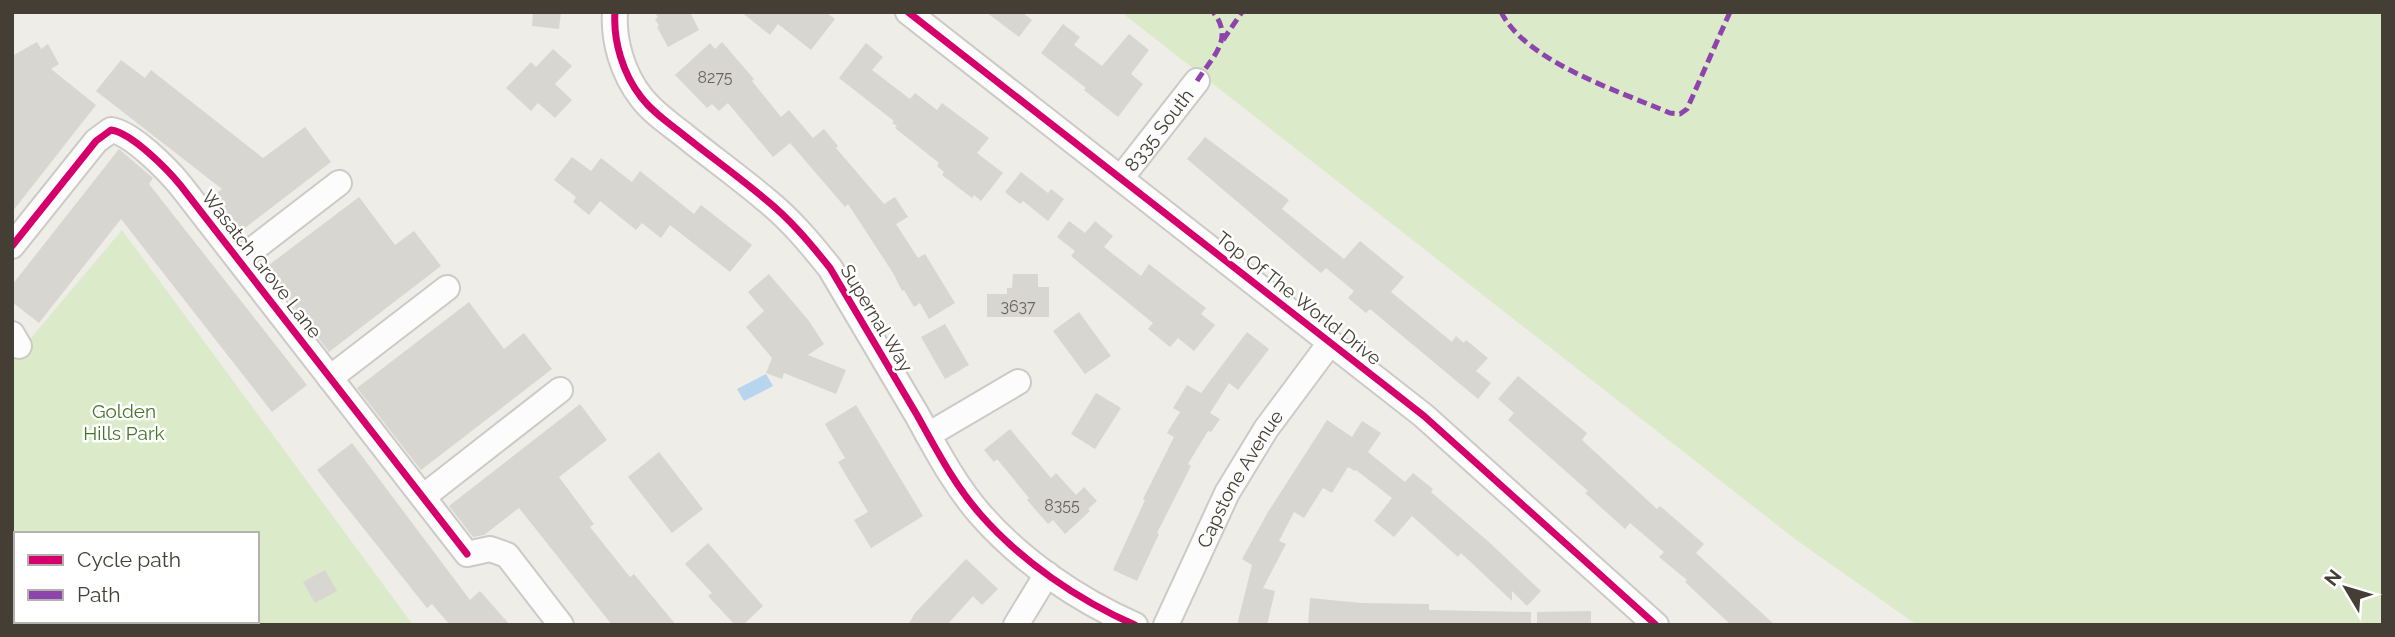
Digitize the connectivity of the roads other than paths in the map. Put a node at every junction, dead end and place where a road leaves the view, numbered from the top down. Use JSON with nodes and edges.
{"nodes":[{"id":1,"x":614,"y":12,"type":"edge"},
{"id":2,"x":908,"y":12,"type":"edge"},
{"id":3,"x":1197,"y":80,"type":"dead end"},
{"id":4,"x":1121,"y":178,"type":"junction"},
{"id":5,"x":339,"y":183,"type":"dead end"},
{"id":6,"x":12,"y":246,"type":"edge"},
{"id":7,"x":239,"y":260,"type":"junction"},
{"id":8,"x":447,"y":289,"type":"dead end"},
{"id":9,"x":1330,"y":343,"type":"junction"},
{"id":10,"x":330,"y":379,"type":"junction"},
{"id":11,"x":1018,"y":382,"type":"dead end"},
{"id":12,"x":559,"y":390,"type":"dead end"},
{"id":13,"x":928,"y":435,"type":"junction"},
{"id":14,"x":423,"y":497,"type":"junction"},
{"id":15,"x":1047,"y":575,"type":"junction"},
{"id":16,"x":561,"y":625,"type":"edge"},
{"id":17,"x":1016,"y":625,"type":"edge"},
{"id":18,"x":1135,"y":625,"type":"edge"},
{"id":19,"x":1166,"y":625,"type":"edge"},
{"id":20,"x":1656,"y":625,"type":"edge"}],
"edges":[{"from":1,"to":13,"type":"street","name":"Supernal Way"},
{"from":2,"to":4,"type":"street","name":"Top Of The World Drive"},
{"from":3,"to":4,"type":"street","name":"8335 South"},
{"from":4,"to":9,"type":"street","name":"Top Of The World Drive"},
{"from":5,"to":7,"type":"street"},
{"from":6,"to":7,"type":"street","name":"Wasatch Grove Lane"},
{"from":7,"to":10,"type":"street","name":"Wasatch Grove Lane"},
{"from":8,"to":10,"type":"street"},
{"from":9,"to":19,"type":"street","name":"Capstone Avenue"},
{"from":9,"to":20,"type":"street","name":"Top Of The World Drive"},
{"from":10,"to":14,"type":"street","name":"Wasatch Grove Lane"},
{"from":11,"to":13,"type":"street"},
{"from":12,"to":14,"type":"street"},
{"from":13,"to":15,"type":"street","name":"Supernal Way"},
{"from":14,"to":16,"type":"street","name":"Wasatch Grove Lane"},
{"from":15,"to":17,"type":"street"},
{"from":15,"to":18,"type":"street","name":"Supernal Way"}]}
